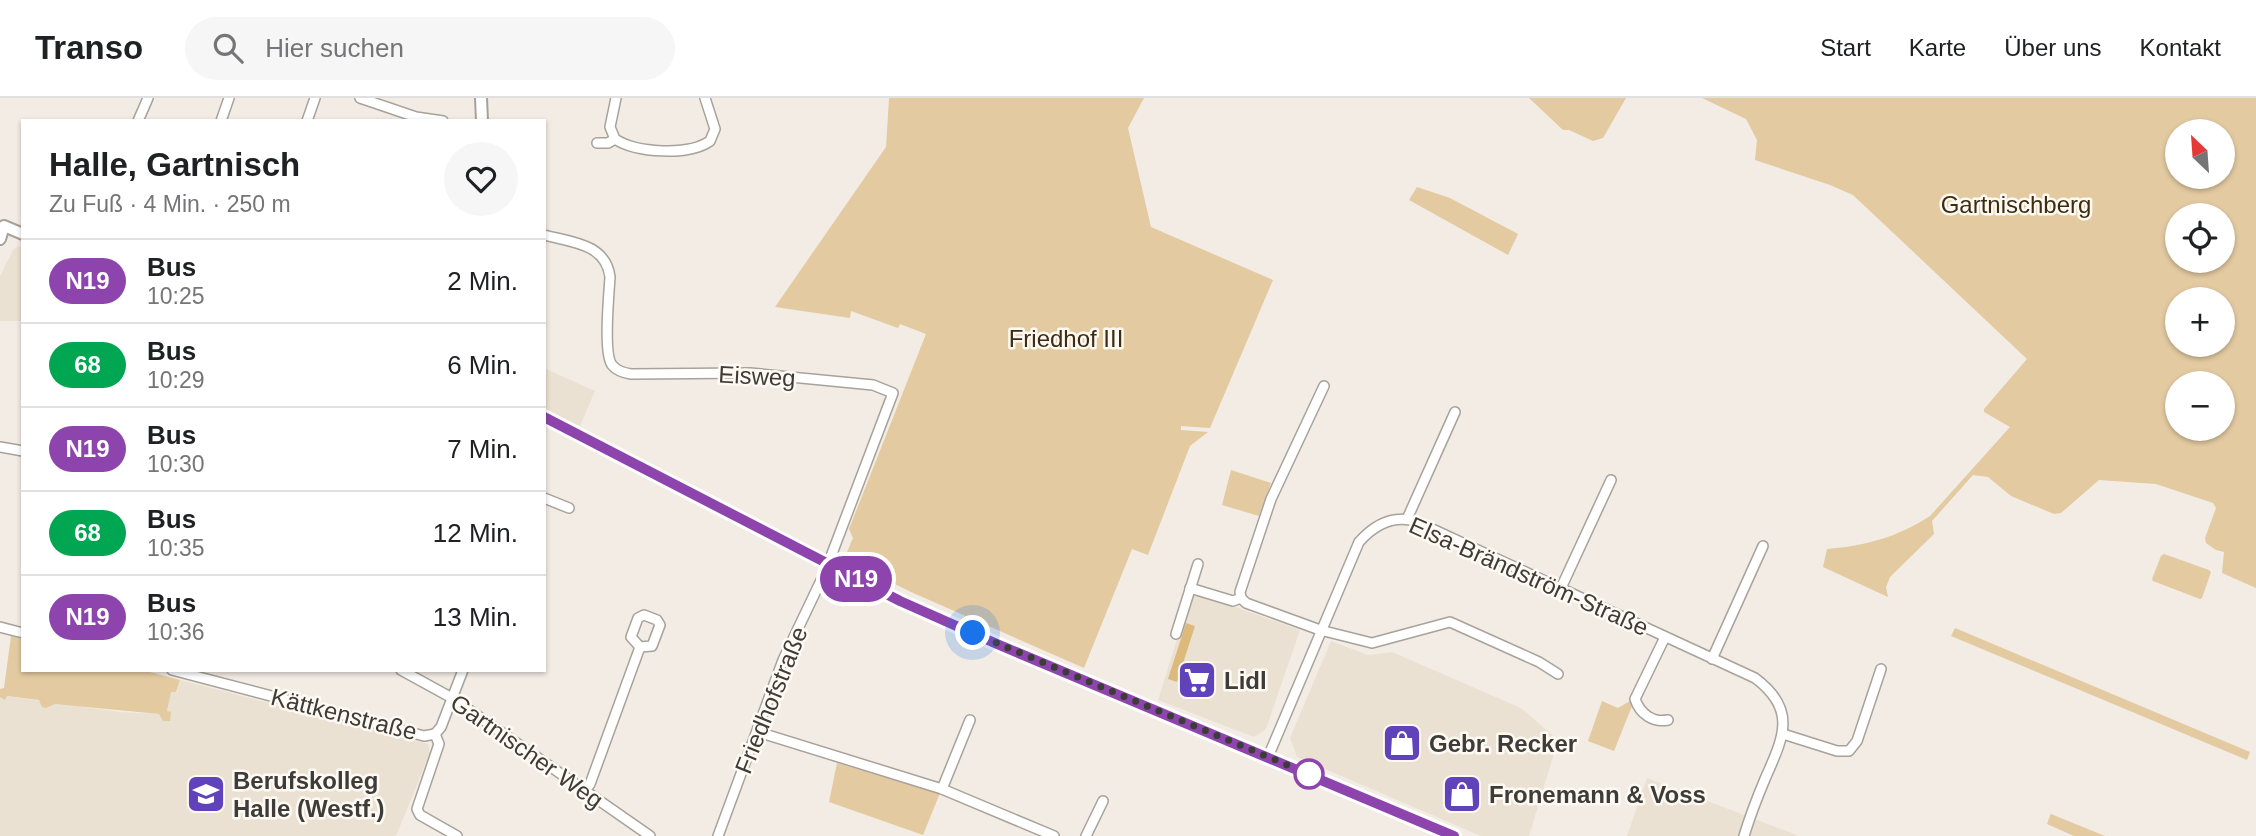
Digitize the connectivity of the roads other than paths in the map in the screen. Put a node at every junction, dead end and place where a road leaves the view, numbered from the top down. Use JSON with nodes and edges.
{"nodes":[{"id":1,"x":148,"y":98,"type":"edge"},
{"id":2,"x":229,"y":98,"type":"edge"},
{"id":3,"x":315,"y":98,"type":"edge"},
{"id":4,"x":360,"y":98,"type":"edge"},
{"id":5,"x":481,"y":98,"type":"edge"},
{"id":6,"x":617,"y":98,"type":"edge"},
{"id":7,"x":705,"y":98,"type":"edge"},
{"id":8,"x":395,"y":116,"type":"edge"},
{"id":9,"x":139,"y":119,"type":"edge"},
{"id":10,"x":222,"y":119,"type":"edge"},
{"id":11,"x":308,"y":119,"type":"edge"},
{"id":12,"x":430,"y":119,"type":"edge"},
{"id":13,"x":482,"y":119,"type":"edge"},
{"id":14,"x":615,"y":139,"type":"junction"},
{"id":15,"x":597,"y":142,"type":"dead end"},
{"id":16,"x":21,"y":233,"type":"edge"},
{"id":17,"x":546,"y":236,"type":"edge"},
{"id":18,"x":0,"y":239,"type":"edge"},
{"id":19,"x":1324,"y":386,"type":"dead end"},
{"id":20,"x":1455,"y":412,"type":"dead end"},
{"id":21,"x":546,"y":418,"type":"edge"},
{"id":22,"x":0,"y":447,"type":"edge"},
{"id":23,"x":21,"y":451,"type":"edge"},
{"id":24,"x":1611,"y":480,"type":"dead end"},
{"id":25,"x":546,"y":499,"type":"edge"},
{"id":26,"x":569,"y":508,"type":"dead end"},
{"id":27,"x":1406,"y":519,"type":"junction"},
{"id":28,"x":1763,"y":546,"type":"dead end"},
{"id":29,"x":1198,"y":564,"type":"dead end"},
{"id":30,"x":828,"y":565,"type":"junction"},
{"id":31,"x":1190,"y":588,"type":"junction"},
{"id":32,"x":1561,"y":588,"type":"junction"},
{"id":33,"x":1241,"y":598,"type":"junction"},
{"id":34,"x":0,"y":627,"type":"edge"},
{"id":35,"x":1320,"y":630,"type":"junction"},
{"id":36,"x":21,"y":632,"type":"edge"},
{"id":37,"x":1176,"y":634,"type":"dead end"},
{"id":38,"x":1665,"y":638,"type":"junction"},
{"id":39,"x":640,"y":647,"type":"dead end"},
{"id":40,"x":1712,"y":659,"type":"junction"},
{"id":41,"x":1881,"y":669,"type":"dead end"},
{"id":42,"x":180,"y":672,"type":"edge"},
{"id":43,"x":405,"y":672,"type":"edge"},
{"id":44,"x":462,"y":672,"type":"edge"},
{"id":45,"x":1558,"y":674,"type":"dead end"},
{"id":46,"x":452,"y":698,"type":"junction"},
{"id":47,"x":970,"y":720,"type":"dead end"},
{"id":48,"x":1668,"y":720,"type":"dead end"},
{"id":49,"x":758,"y":732,"type":"junction"},
{"id":50,"x":435,"y":734,"type":"junction"},
{"id":51,"x":1783,"y":734,"type":"junction"},
{"id":52,"x":1268,"y":757,"type":"junction"},
{"id":53,"x":942,"y":789,"type":"junction"},
{"id":54,"x":585,"y":790,"type":"junction"},
{"id":55,"x":1103,"y":801,"type":"dead end"},
{"id":56,"x":457,"y":836,"type":"edge"},
{"id":57,"x":650,"y":836,"type":"edge"},
{"id":58,"x":718,"y":836,"type":"edge"},
{"id":59,"x":1054,"y":836,"type":"edge"},
{"id":60,"x":1086,"y":836,"type":"edge"},
{"id":61,"x":1454,"y":836,"type":"edge"},
{"id":62,"x":1744,"y":836,"type":"edge"}],
"edges":[{"from":1,"to":9,"type":"street"},
{"from":2,"to":10,"type":"street"},
{"from":3,"to":11,"type":"street"},
{"from":4,"to":8,"type":"street"},
{"from":5,"to":13,"type":"street"},
{"from":6,"to":14,"type":"street"},
{"from":7,"to":14,"type":"street"},
{"from":8,"to":12,"type":"street"},
{"from":14,"to":15,"type":"street"},
{"from":16,"to":18,"type":"street"},
{"from":17,"to":30,"type":"street","name":"Eisweg"},
{"from":19,"to":33,"type":"street"},
{"from":20,"to":27,"type":"street"},
{"from":21,"to":30,"type":"street"},
{"from":22,"to":23,"type":"street"},
{"from":24,"to":32,"type":"street"},
{"from":25,"to":26,"type":"street"},
{"from":27,"to":32,"type":"street","name":"Elsa-Brändström-Straße"},
{"from":27,"to":35,"type":"street","name":"Elsa-Brändström-Straße"},
{"from":28,"to":40,"type":"street"},
{"from":29,"to":31,"type":"street"},
{"from":30,"to":49,"type":"street","name":"Friedhofstraße"},
{"from":30,"to":52,"type":"street"},
{"from":31,"to":33,"type":"street"},
{"from":31,"to":37,"type":"street"},
{"from":32,"to":38,"type":"street","name":"Elsa-Brändström-Straße"},
{"from":33,"to":35,"type":"street"},
{"from":34,"to":36,"type":"street"},
{"from":35,"to":45,"type":"street"},
{"from":35,"to":52,"type":"street","name":"Elsa-Brändström-Straße"},
{"from":38,"to":40,"type":"street","name":"Elsa-Brändström-Straße"},
{"from":38,"to":48,"type":"street"},
{"from":39,"to":54,"type":"street"},
{"from":40,"to":51,"type":"street","name":"Elsa-Brändström-Straße"},
{"from":41,"to":51,"type":"street"},
{"from":42,"to":50,"type":"street","name":"Kättkenstraße"},
{"from":43,"to":46,"type":"street","name":"Gartnischer Weg"},
{"from":44,"to":46,"type":"street"},
{"from":46,"to":50,"type":"street"},
{"from":46,"to":54,"type":"street","name":"Gartnischer Weg"},
{"from":47,"to":53,"type":"street"},
{"from":49,"to":53,"type":"street"},
{"from":49,"to":58,"type":"street","name":"Friedhofstraße"},
{"from":50,"to":56,"type":"street"},
{"from":51,"to":62,"type":"street"},
{"from":52,"to":61,"type":"street"},
{"from":53,"to":59,"type":"street"},
{"from":54,"to":57,"type":"street","name":"Gartnischer Weg"},
{"from":55,"to":60,"type":"street"}]}
